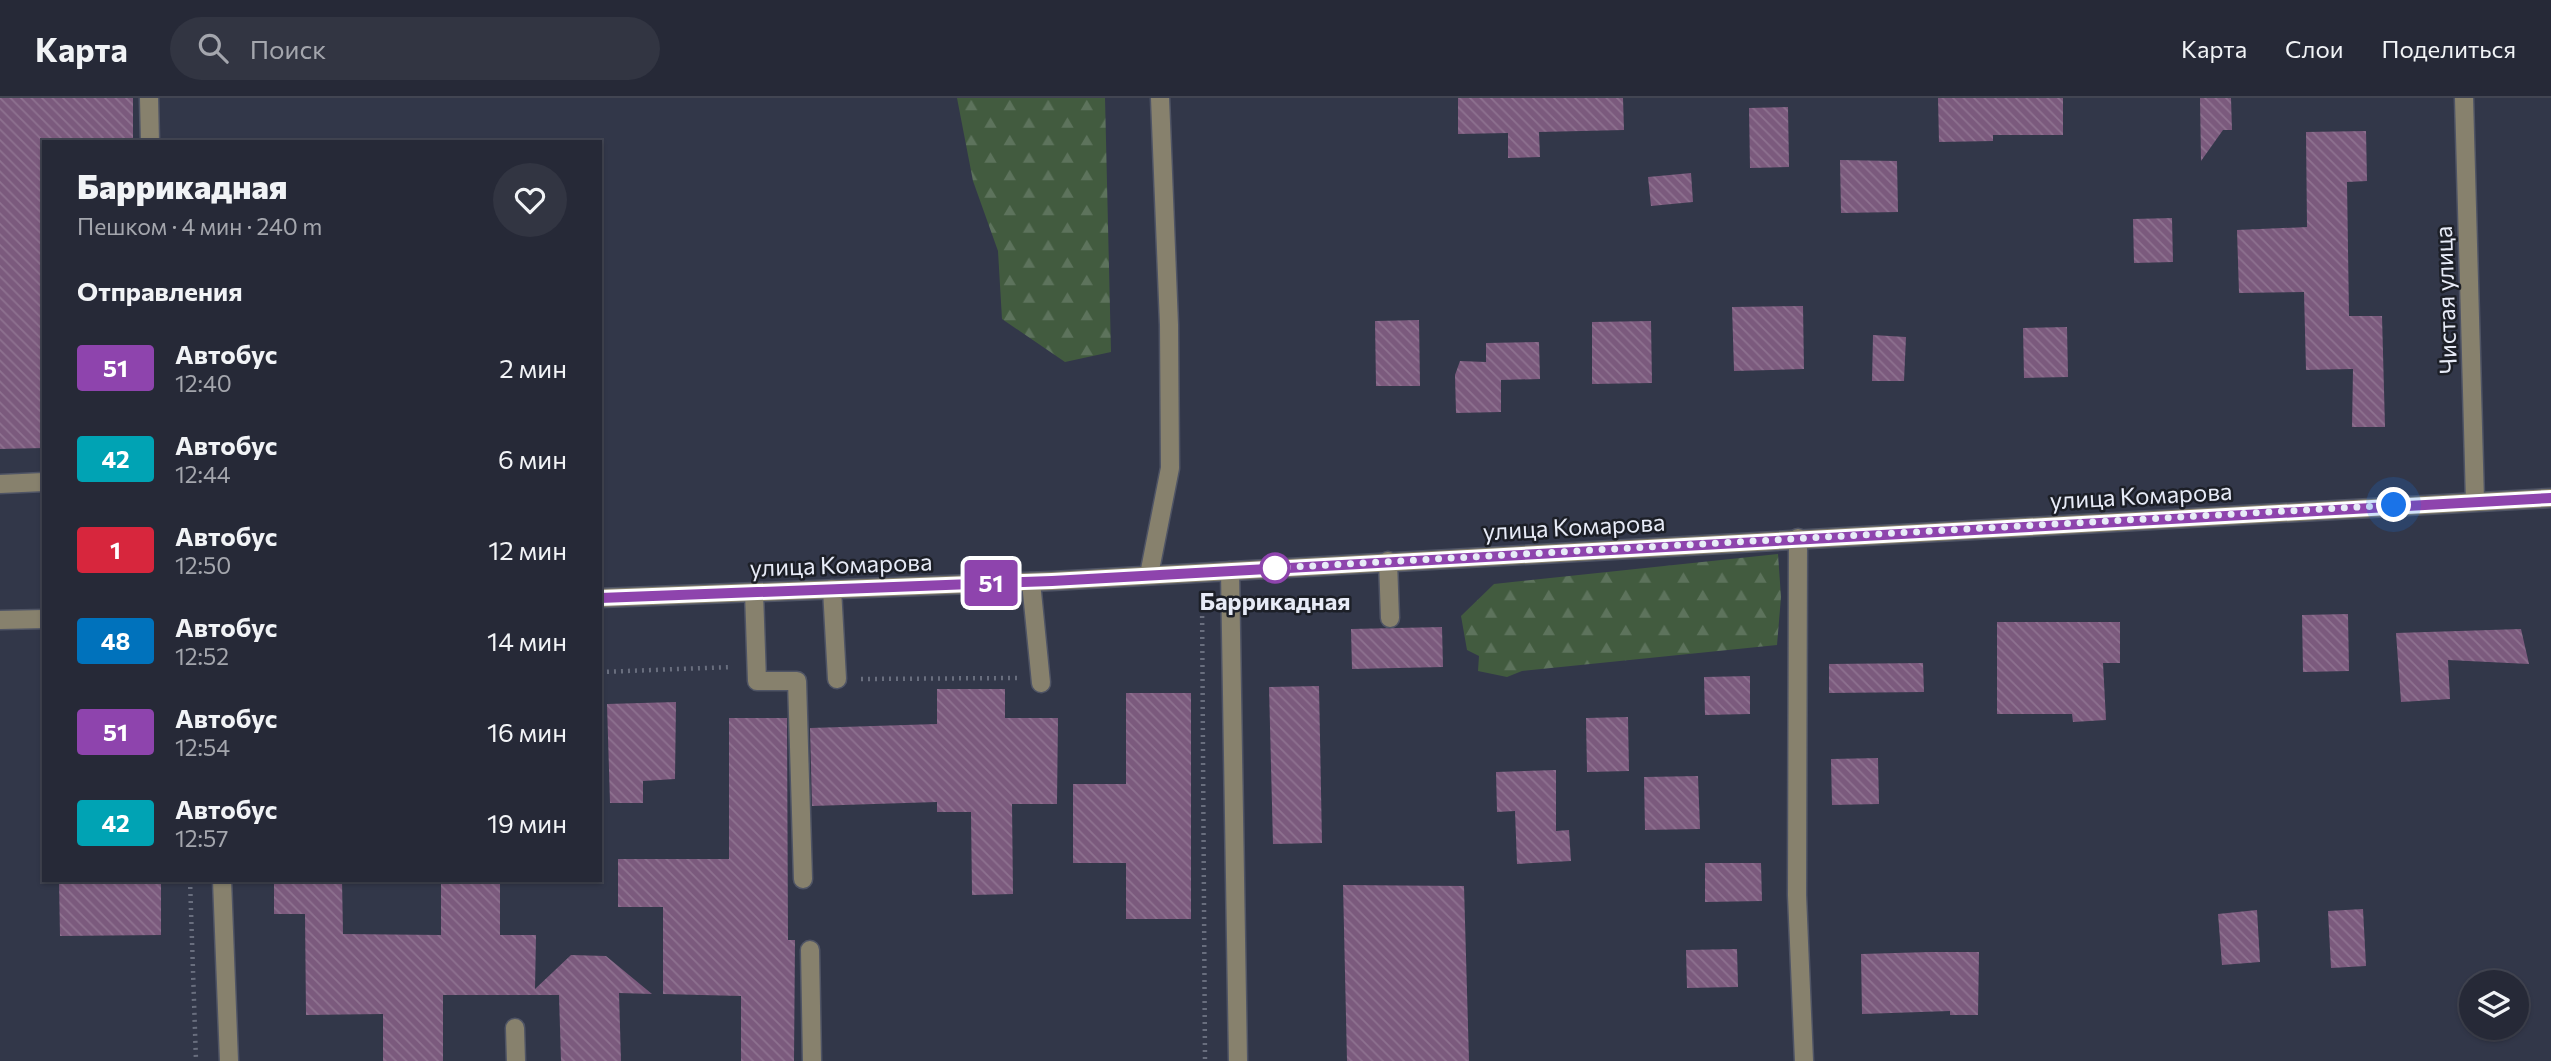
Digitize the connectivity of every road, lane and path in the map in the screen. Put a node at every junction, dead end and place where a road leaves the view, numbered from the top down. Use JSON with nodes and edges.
{"nodes":[{"id":1,"x":149,"y":98,"type":"edge"},
{"id":2,"x":1160,"y":98,"type":"edge"},
{"id":3,"x":2464,"y":98,"type":"edge"},
{"id":4,"x":150,"y":140,"type":"edge"},
{"id":5,"x":42,"y":482,"type":"edge"},
{"id":6,"x":0,"y":484,"type":"edge"},
{"id":7,"x":2551,"y":498,"type":"edge"},
{"id":8,"x":2475,"y":501,"type":"junction"},
{"id":9,"x":1798,"y":538,"type":"junction"},
{"id":10,"x":1388,"y":561,"type":"junction"},
{"id":11,"x":1230,"y":570,"type":"junction"},
{"id":12,"x":1149,"y":575,"type":"junction"},
{"id":13,"x":1031,"y":582,"type":"junction"},
{"id":14,"x":832,"y":589,"type":"junction"},
{"id":15,"x":754,"y":592,"type":"junction"},
{"id":16,"x":1202,"y":594,"type":"dead end"},
{"id":17,"x":602,"y":598,"type":"edge"},
{"id":18,"x":42,"y":618,"type":"edge"},
{"id":19,"x":1390,"y":618,"type":"dead end"},
{"id":20,"x":0,"y":620,"type":"edge"},
{"id":21,"x":757,"y":666,"type":"junction"},
{"id":22,"x":602,"y":672,"type":"edge"},
{"id":23,"x":837,"y":679,"type":"joint"},
{"id":24,"x":1040,"y":681,"type":"joint"},
{"id":25,"x":803,"y":879,"type":"dead end"},
{"id":26,"x":190,"y":882,"type":"edge"},
{"id":27,"x":222,"y":882,"type":"edge"},
{"id":28,"x":810,"y":950,"type":"dead end"},
{"id":29,"x":515,"y":1028,"type":"dead end"},
{"id":30,"x":196,"y":1061,"type":"edge"},
{"id":31,"x":229,"y":1061,"type":"edge"},
{"id":32,"x":516,"y":1061,"type":"edge"},
{"id":33,"x":812,"y":1061,"type":"edge"},
{"id":34,"x":1205,"y":1061,"type":"edge"},
{"id":35,"x":1238,"y":1061,"type":"edge"},
{"id":36,"x":1804,"y":1061,"type":"edge"}],
"edges":[{"from":1,"to":4,"type":"street"},
{"from":2,"to":12,"type":"street"},
{"from":3,"to":8,"type":"street","name":"Чистая улица"},
{"from":5,"to":6,"type":"street"},
{"from":7,"to":8,"type":"street","name":"улица Комарова"},
{"from":8,"to":9,"type":"street","name":"улица Комарова"},
{"from":9,"to":10,"type":"street","name":"улица Комарова"},
{"from":9,"to":36,"type":"street"},
{"from":10,"to":11,"type":"street","name":"улица Комарова"},
{"from":10,"to":19,"type":"street"},
{"from":11,"to":12,"type":"street","name":"улица Комарова"},
{"from":11,"to":35,"type":"street"},
{"from":12,"to":13,"type":"street","name":"улица Комарова"},
{"from":13,"to":14,"type":"street","name":"улица Комарова"},
{"from":13,"to":24,"type":"street"},
{"from":14,"to":15,"type":"street","name":"улица Комарова"},
{"from":14,"to":23,"type":"street"},
{"from":15,"to":17,"type":"street","name":"улица Комарова"},
{"from":15,"to":21,"type":"street"},
{"from":16,"to":34,"type":"path"},
{"from":18,"to":20,"type":"street"},
{"from":21,"to":22,"type":"path"},
{"from":21,"to":25,"type":"street"},
{"from":23,"to":24,"type":"path"},
{"from":26,"to":30,"type":"path"},
{"from":27,"to":31,"type":"street"},
{"from":28,"to":33,"type":"street"},
{"from":29,"to":32,"type":"street"}]}
